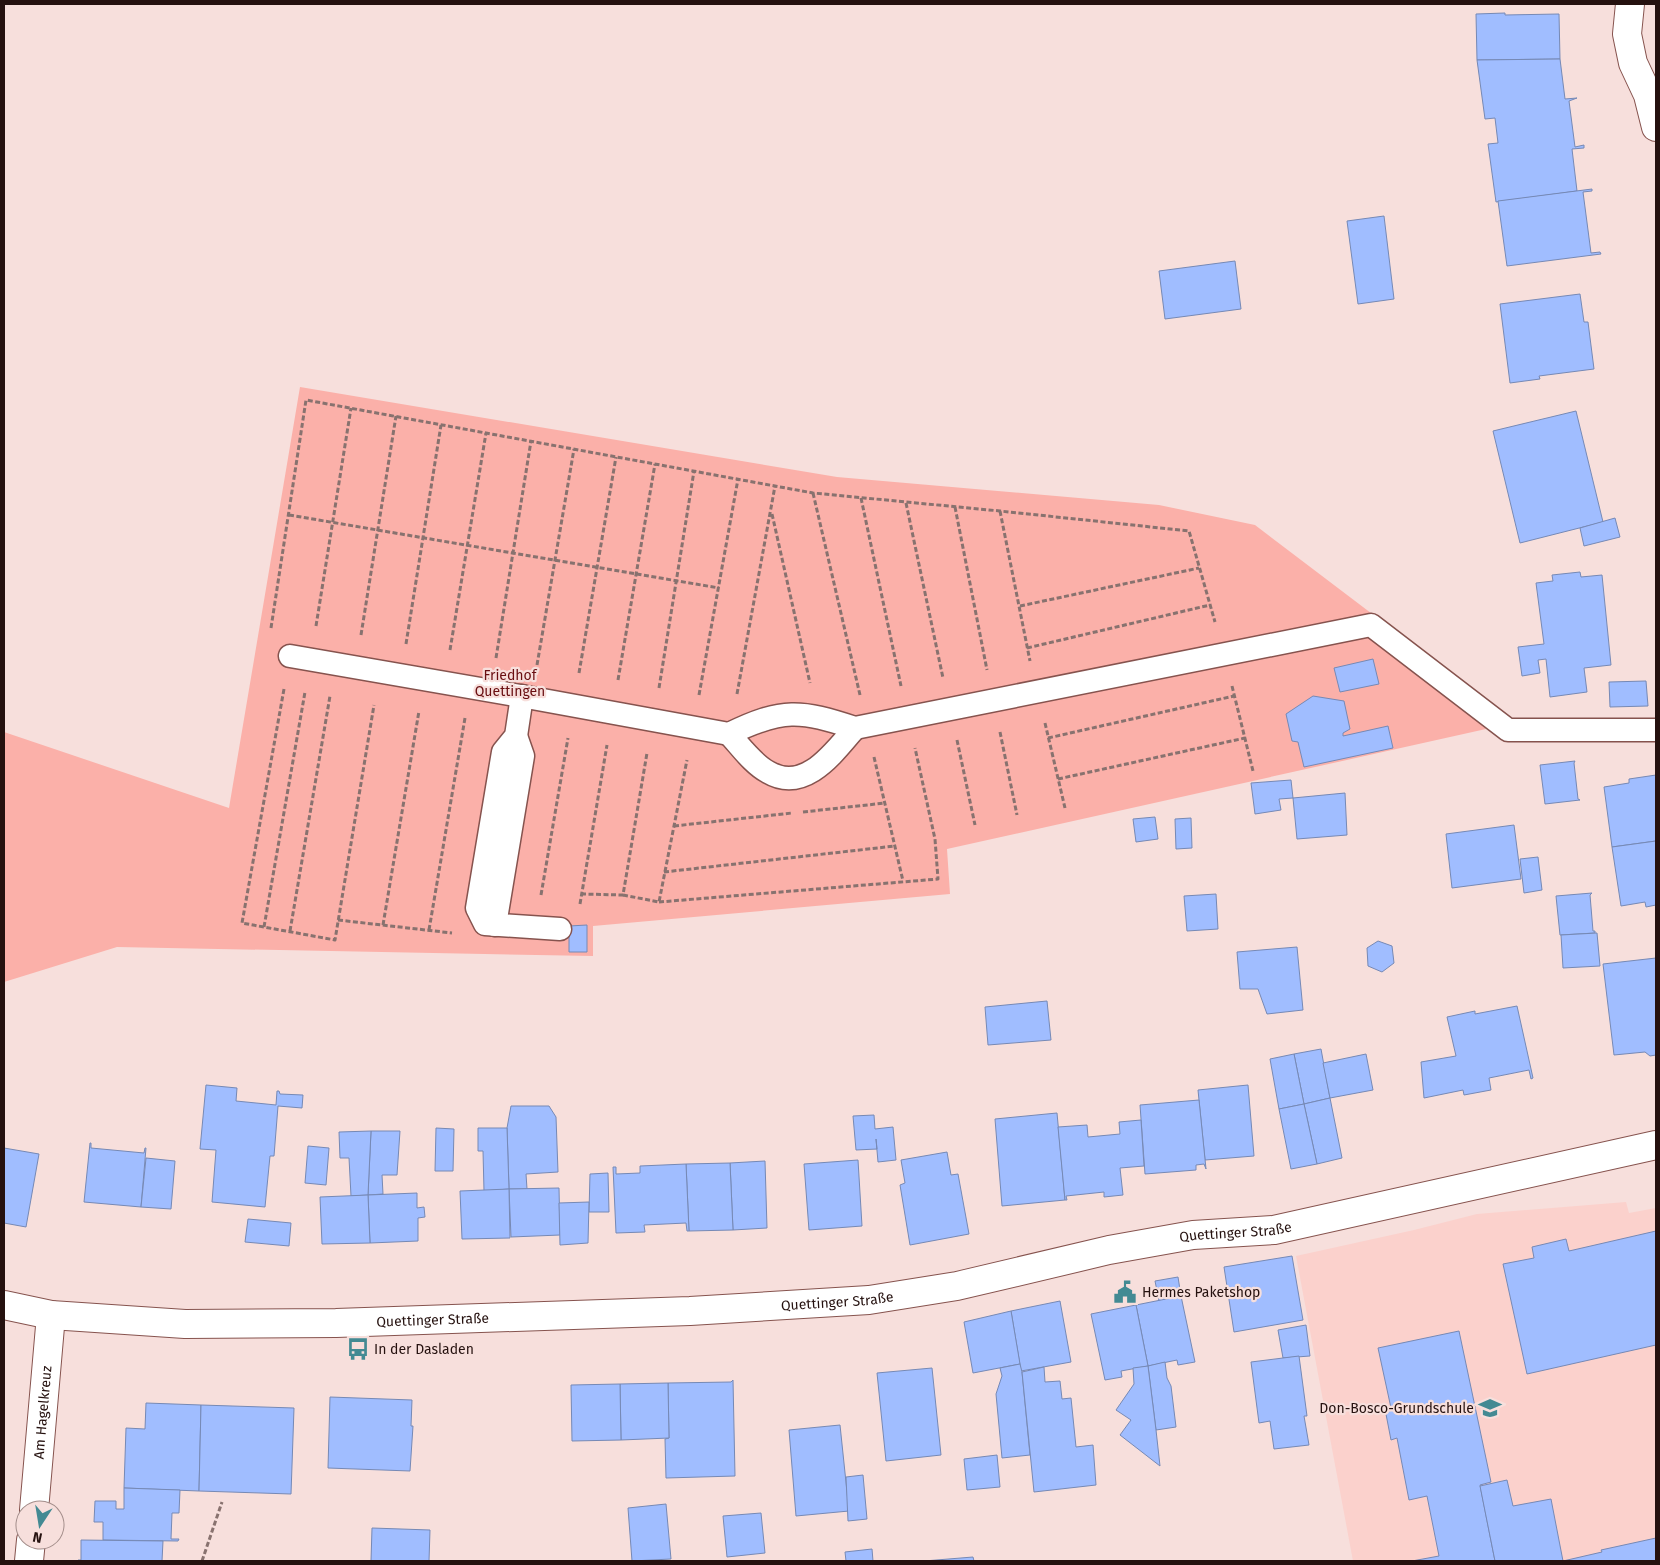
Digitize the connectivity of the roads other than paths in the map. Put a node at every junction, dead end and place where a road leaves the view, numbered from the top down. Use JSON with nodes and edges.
{"nodes":[{"id":1,"x":1630,"y":4,"type":"edge"},
{"id":2,"x":1656,"y":127,"type":"edge"},
{"id":3,"x":290,"y":656,"type":"road end"},
{"id":4,"x":527,"y":697,"type":"junction"},
{"id":5,"x":861,"y":726,"type":"junction"},
{"id":6,"x":1656,"y":730,"type":"edge"},
{"id":7,"x":730,"y":734,"type":"junction"},
{"id":8,"x":560,"y":929,"type":"dead end"},
{"id":9,"x":1656,"y":1145,"type":"edge"},
{"id":10,"x":4,"y":1305,"type":"edge"},
{"id":11,"x":51,"y":1315,"type":"junction"},
{"id":12,"x":35,"y":1500,"type":"edge"}],
"edges":[{"from":1,"to":2,"type":"street"},
{"from":3,"to":4,"type":"lane"},
{"from":4,"to":7,"type":"lane"},
{"from":4,"to":8,"type":"lane"},
{"from":5,"to":6,"type":"lane"},
{"from":5,"to":7,"type":"lane"},
{"from":5,"to":7,"type":"lane"},
{"from":9,"to":11,"type":"street","name":"Quettinger Straße"},
{"from":10,"to":11,"type":"street","name":"Quettinger Straße"},
{"from":11,"to":12,"type":"street","name":"Am Hagelkreuz"}]}
